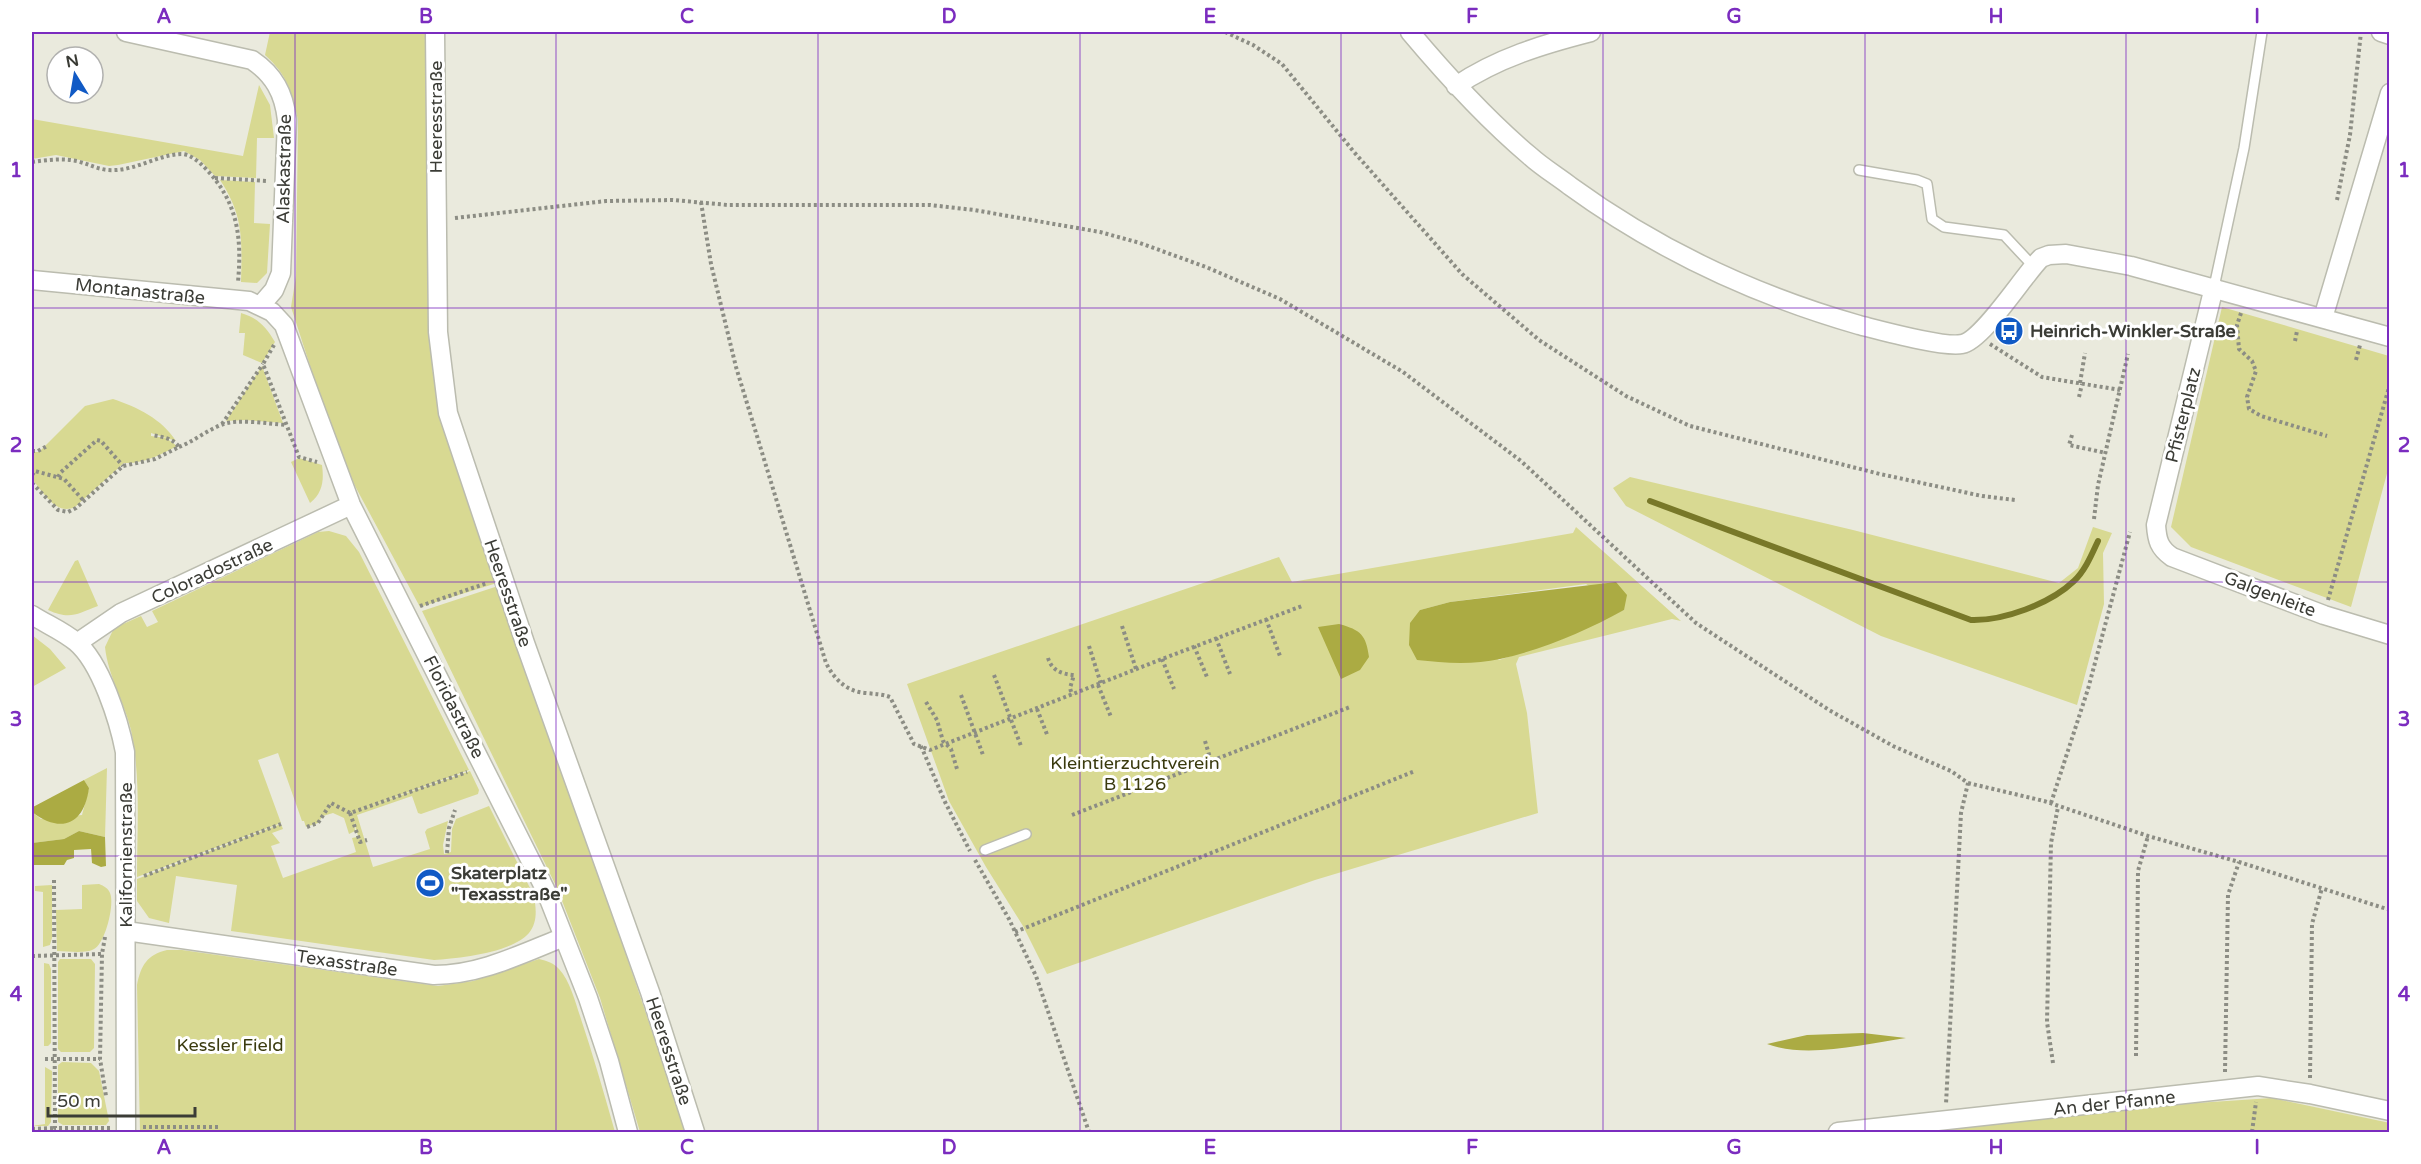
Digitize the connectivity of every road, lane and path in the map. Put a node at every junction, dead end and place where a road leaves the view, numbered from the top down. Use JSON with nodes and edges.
{"nodes":[{"id":1,"x":126,"y":32,"type":"edge"},
{"id":2,"x":435,"y":32,"type":"edge"},
{"id":3,"x":1225,"y":32,"type":"edge"},
{"id":4,"x":1410,"y":32,"type":"edge"},
{"id":5,"x":1592,"y":32,"type":"edge"},
{"id":6,"x":2262,"y":32,"type":"edge"},
{"id":7,"x":2361,"y":32,"type":"edge"},
{"id":8,"x":2381,"y":32,"type":"edge"},
{"id":9,"x":2390,"y":35,"type":"edge"},
{"id":10,"x":1456,"y":86,"type":"junction"},
{"id":11,"x":2390,"y":93,"type":"edge"},
{"id":12,"x":32,"y":162,"type":"edge"},
{"id":13,"x":1859,"y":170,"type":"dead end"},
{"id":14,"x":215,"y":178,"type":"junction"},
{"id":15,"x":286,"y":182,"type":"junction"},
{"id":16,"x":2337,"y":201,"type":"dead end"},
{"id":17,"x":701,"y":202,"type":"junction"},
{"id":18,"x":436,"y":220,"type":"junction"},
{"id":19,"x":2033,"y":266,"type":"junction"},
{"id":20,"x":32,"y":280,"type":"edge"},
{"id":21,"x":2214,"y":287,"type":"junction"},
{"id":22,"x":2246,"y":296,"type":"junction"},
{"id":23,"x":248,"y":302,"type":"junction"},
{"id":24,"x":2323,"y":318,"type":"junction"},
{"id":25,"x":284,"y":326,"type":"junction"},
{"id":26,"x":1977,"y":336,"type":"junction"},
{"id":27,"x":2390,"y":337,"type":"edge"},
{"id":28,"x":2085,"y":353,"type":"dead end"},
{"id":29,"x":2128,"y":354,"type":"dead end"},
{"id":30,"x":263,"y":364,"type":"junction"},
{"id":31,"x":2081,"y":383,"type":"junction"},
{"id":32,"x":2390,"y":384,"type":"edge"},
{"id":33,"x":2120,"y":390,"type":"junction"},
{"id":34,"x":2079,"y":397,"type":"dead end"},
{"id":35,"x":222,"y":424,"type":"junction"},
{"id":36,"x":286,"y":425,"type":"junction"},
{"id":37,"x":152,"y":435,"type":"dead end"},
{"id":38,"x":2072,"y":435,"type":"dead end"},
{"id":39,"x":2327,"y":436,"type":"dead end"},
{"id":40,"x":47,"y":446,"type":"dead end"},
{"id":41,"x":179,"y":447,"type":"junction"},
{"id":42,"x":32,"y":451,"type":"edge"},
{"id":43,"x":2106,"y":453,"type":"junction"},
{"id":44,"x":123,"y":466,"type":"junction"},
{"id":45,"x":337,"y":469,"type":"junction"},
{"id":46,"x":32,"y":475,"type":"edge"},
{"id":47,"x":58,"y":477,"type":"junction"},
{"id":48,"x":32,"y":483,"type":"edge"},
{"id":49,"x":83,"y":500,"type":"junction"},
{"id":50,"x":2015,"y":500,"type":"dead end"},
{"id":51,"x":351,"y":505,"type":"junction"},
{"id":52,"x":2094,"y":519,"type":"dead end"},
{"id":53,"x":2130,"y":532,"type":"dead end"},
{"id":54,"x":2158,"y":542,"type":"joint"},
{"id":55,"x":503,"y":579,"type":"junction"},
{"id":56,"x":1302,"y":606,"type":"dead end"},
{"id":57,"x":405,"y":612,"type":"junction"},
{"id":58,"x":32,"y":615,"type":"edge"},
{"id":59,"x":2324,"y":615,"type":"junction"},
{"id":60,"x":1266,"y":619,"type":"junction"},
{"id":61,"x":1122,"y":626,"type":"dead end"},
{"id":62,"x":2390,"y":635,"type":"edge"},
{"id":63,"x":1216,"y":638,"type":"junction"},
{"id":64,"x":77,"y":643,"type":"junction"},
{"id":65,"x":1089,"y":646,"type":"dead end"},
{"id":66,"x":1194,"y":646,"type":"junction"},
{"id":67,"x":1280,"y":656,"type":"dead end"},
{"id":68,"x":1048,"y":658,"type":"dead end"},
{"id":69,"x":1162,"y":658,"type":"junction"},
{"id":70,"x":1136,"y":669,"type":"junction"},
{"id":71,"x":1230,"y":674,"type":"dead end"},
{"id":72,"x":994,"y":675,"type":"dead end"},
{"id":73,"x":1207,"y":676,"type":"dead end"},
{"id":74,"x":1100,"y":684,"type":"junction"},
{"id":75,"x":1174,"y":689,"type":"dead end"},
{"id":76,"x":961,"y":695,"type":"dead end"},
{"id":77,"x":1072,"y":695,"type":"junction"},
{"id":78,"x":926,"y":702,"type":"dead end"},
{"id":79,"x":1350,"y":707,"type":"dead end"},
{"id":80,"x":1037,"y":709,"type":"junction"},
{"id":81,"x":1111,"y":717,"type":"dead end"},
{"id":82,"x":1011,"y":720,"type":"junction"},
{"id":83,"x":975,"y":734,"type":"junction"},
{"id":84,"x":1048,"y":737,"type":"dead end"},
{"id":85,"x":1205,"y":741,"type":"dead end"},
{"id":86,"x":946,"y":744,"type":"junction"},
{"id":87,"x":921,"y":746,"type":"junction"},
{"id":88,"x":1021,"y":746,"type":"dead end"},
{"id":89,"x":982,"y":755,"type":"dead end"},
{"id":90,"x":1211,"y":761,"type":"junction"},
{"id":91,"x":483,"y":766,"type":"junction"},
{"id":92,"x":957,"y":769,"type":"dead end"},
{"id":93,"x":1415,"y":771,"type":"dead end"},
{"id":94,"x":1968,"y":783,"type":"junction"},
{"id":95,"x":2051,"y":803,"type":"junction"},
{"id":96,"x":2058,"y":807,"type":"junction"},
{"id":97,"x":455,"y":810,"type":"dead end"},
{"id":98,"x":350,"y":813,"type":"junction"},
{"id":99,"x":1072,"y":815,"type":"dead end"},
{"id":100,"x":281,"y":824,"type":"dead end"},
{"id":101,"x":307,"y":828,"type":"dead end"},
{"id":102,"x":1026,"y":834,"type":"dead end"},
{"id":103,"x":2148,"y":836,"type":"junction"},
{"id":104,"x":367,"y":840,"type":"dead end"},
{"id":105,"x":985,"y":850,"type":"dead end"},
{"id":106,"x":447,"y":853,"type":"dead end"},
{"id":107,"x":2240,"y":862,"type":"junction"},
{"id":108,"x":145,"y":875,"type":"dead end"},
{"id":109,"x":54,"y":880,"type":"dead end"},
{"id":110,"x":2322,"y":888,"type":"junction"},
{"id":111,"x":2390,"y":910,"type":"edge"},
{"id":112,"x":126,"y":931,"type":"junction"},
{"id":113,"x":1015,"y":932,"type":"junction"},
{"id":114,"x":564,"y":937,"type":"junction"},
{"id":115,"x":102,"y":954,"type":"dead end"},
{"id":116,"x":32,"y":956,"type":"edge"},
{"id":117,"x":54,"y":956,"type":"junction"},
{"id":118,"x":2136,"y":1056,"type":"dead end"},
{"id":119,"x":45,"y":1059,"type":"dead end"},
{"id":120,"x":55,"y":1059,"type":"junction"},
{"id":121,"x":99,"y":1059,"type":"dead end"},
{"id":122,"x":2053,"y":1064,"type":"dead end"},
{"id":123,"x":2225,"y":1078,"type":"dead end"},
{"id":124,"x":2258,"y":1086,"type":"junction"},
{"id":125,"x":2310,"y":1094,"type":"junction"},
{"id":126,"x":2390,"y":1111,"type":"edge"},
{"id":127,"x":1946,"y":1122,"type":"junction"},
{"id":128,"x":220,"y":1127,"type":"dead end"},
{"id":129,"x":56,"y":1128,"type":"junction"},
{"id":130,"x":32,"y":1129,"type":"edge"},
{"id":131,"x":122,"y":1129,"type":"edge"},
{"id":132,"x":82,"y":1130,"type":"edge"},
{"id":133,"x":628,"y":1132,"type":"edge"},
{"id":134,"x":695,"y":1132,"type":"edge"},
{"id":135,"x":1089,"y":1132,"type":"edge"},
{"id":136,"x":1838,"y":1132,"type":"edge"},
{"id":137,"x":2252,"y":1132,"type":"edge"}],
"edges":[{"from":1,"to":15,"type":"street","name":"Alaskastraße"},
{"from":2,"to":18,"type":"street","name":"Heeresstraße"},
{"from":3,"to":50,"type":"path"},
{"from":4,"to":10,"type":"street"},
{"from":5,"to":10,"type":"street"},
{"from":6,"to":21,"type":"lane"},
{"from":7,"to":16,"type":"path"},
{"from":8,"to":9,"type":"street"},
{"from":10,"to":26,"type":"street"},
{"from":11,"to":24,"type":"street"},
{"from":12,"to":14,"type":"path"},
{"from":13,"to":19,"type":"lane"},
{"from":14,"to":15,"type":"path"},
{"from":14,"to":23,"type":"path"},
{"from":15,"to":23,"type":"street","name":"Alaskastraße"},
{"from":17,"to":18,"type":"path"},
{"from":17,"to":87,"type":"path"},
{"from":17,"to":94,"type":"path"},
{"from":18,"to":55,"type":"street","name":"Heeresstraße"},
{"from":19,"to":21,"type":"street"},
{"from":19,"to":26,"type":"street"},
{"from":20,"to":23,"type":"street","name":"Montanastraße"},
{"from":21,"to":22,"type":"street"},
{"from":21,"to":54,"type":"street","name":"Pfisterplatz"},
{"from":22,"to":24,"type":"street"},
{"from":22,"to":39,"type":"path"},
{"from":23,"to":25,"type":"street","name":"Floridastraße"},
{"from":24,"to":27,"type":"street"},
{"from":25,"to":30,"type":"path"},
{"from":25,"to":45,"type":"street","name":"Floridastraße"},
{"from":26,"to":31,"type":"path"},
{"from":28,"to":31,"type":"path"},
{"from":29,"to":33,"type":"path"},
{"from":30,"to":35,"type":"path"},
{"from":30,"to":36,"type":"path"},
{"from":31,"to":33,"type":"path"},
{"from":31,"to":34,"type":"path"},
{"from":32,"to":59,"type":"path"},
{"from":33,"to":43,"type":"path"},
{"from":35,"to":36,"type":"path"},
{"from":35,"to":41,"type":"path"},
{"from":36,"to":45,"type":"path"},
{"from":37,"to":41,"type":"path"},
{"from":38,"to":43,"type":"path"},
{"from":40,"to":42,"type":"path"},
{"from":41,"to":44,"type":"path"},
{"from":43,"to":52,"type":"path"},
{"from":44,"to":47,"type":"path"},
{"from":44,"to":49,"type":"path"},
{"from":45,"to":51,"type":"street","name":"Floridastraße"},
{"from":46,"to":47,"type":"path"},
{"from":47,"to":49,"type":"path"},
{"from":48,"to":49,"type":"path"},
{"from":51,"to":57,"type":"street","name":"Floridastraße"},
{"from":51,"to":64,"type":"street","name":"Coloradostraße"},
{"from":53,"to":95,"type":"path"},
{"from":54,"to":59,"type":"street","name":"Galgenleite"},
{"from":55,"to":57,"type":"path"},
{"from":55,"to":134,"type":"street","name":"Heeresstraße"},
{"from":56,"to":60,"type":"path"},
{"from":57,"to":91,"type":"street","name":"Floridastraße"},
{"from":58,"to":64,"type":"street","name":"Kalifornienstraße"},
{"from":59,"to":62,"type":"street","name":"Galgenleite"},
{"from":60,"to":63,"type":"path"},
{"from":60,"to":67,"type":"path"},
{"from":61,"to":70,"type":"path"},
{"from":63,"to":66,"type":"path"},
{"from":63,"to":71,"type":"path"},
{"from":64,"to":112,"type":"street","name":"Kalifornienstraße"},
{"from":65,"to":74,"type":"path"},
{"from":66,"to":69,"type":"path"},
{"from":66,"to":73,"type":"path"},
{"from":68,"to":77,"type":"path"},
{"from":69,"to":70,"type":"path"},
{"from":69,"to":75,"type":"path"},
{"from":70,"to":74,"type":"path"},
{"from":72,"to":82,"type":"path"},
{"from":74,"to":77,"type":"path"},
{"from":74,"to":81,"type":"path"},
{"from":76,"to":83,"type":"path"},
{"from":77,"to":80,"type":"path"},
{"from":78,"to":86,"type":"path"},
{"from":79,"to":90,"type":"path"},
{"from":80,"to":82,"type":"path"},
{"from":80,"to":84,"type":"path"},
{"from":82,"to":83,"type":"path"},
{"from":82,"to":88,"type":"path"},
{"from":83,"to":86,"type":"path"},
{"from":83,"to":89,"type":"path"},
{"from":85,"to":90,"type":"path"},
{"from":86,"to":87,"type":"path"},
{"from":86,"to":92,"type":"path"},
{"from":87,"to":113,"type":"path"},
{"from":90,"to":99,"type":"path"},
{"from":91,"to":98,"type":"path"},
{"from":91,"to":114,"type":"street","name":"Floridastraße"},
{"from":93,"to":113,"type":"path"},
{"from":94,"to":95,"type":"path"},
{"from":94,"to":127,"type":"path"},
{"from":95,"to":96,"type":"path"},
{"from":96,"to":103,"type":"path"},
{"from":96,"to":122,"type":"path"},
{"from":97,"to":106,"type":"path"},
{"from":98,"to":101,"type":"path"},
{"from":98,"to":104,"type":"path"},
{"from":100,"to":108,"type":"path"},
{"from":102,"to":105,"type":"lane"},
{"from":103,"to":107,"type":"path"},
{"from":103,"to":118,"type":"path"},
{"from":107,"to":110,"type":"path"},
{"from":107,"to":123,"type":"path"},
{"from":109,"to":117,"type":"path"},
{"from":110,"to":111,"type":"path"},
{"from":110,"to":125,"type":"path"},
{"from":112,"to":114,"type":"street","name":"Texasstraße"},
{"from":112,"to":131,"type":"street","name":"Kalifornienstraße"},
{"from":113,"to":135,"type":"path"},
{"from":114,"to":133,"type":"street","name":"Floridastraße"},
{"from":115,"to":117,"type":"path"},
{"from":116,"to":117,"type":"path"},
{"from":117,"to":120,"type":"path"},
{"from":119,"to":120,"type":"path"},
{"from":120,"to":121,"type":"path"},
{"from":120,"to":129,"type":"path"},
{"from":124,"to":125,"type":"street","name":"An der Pfanne"},
{"from":124,"to":127,"type":"street","name":"An der Pfanne"},
{"from":124,"to":137,"type":"path"},
{"from":125,"to":126,"type":"street","name":"An der Pfanne"},
{"from":127,"to":136,"type":"street","name":"An der Pfanne"},
{"from":128,"to":131,"type":"path"},
{"from":129,"to":130,"type":"path"},
{"from":129,"to":132,"type":"path"},
{"from":131,"to":132,"type":"path"}]}
